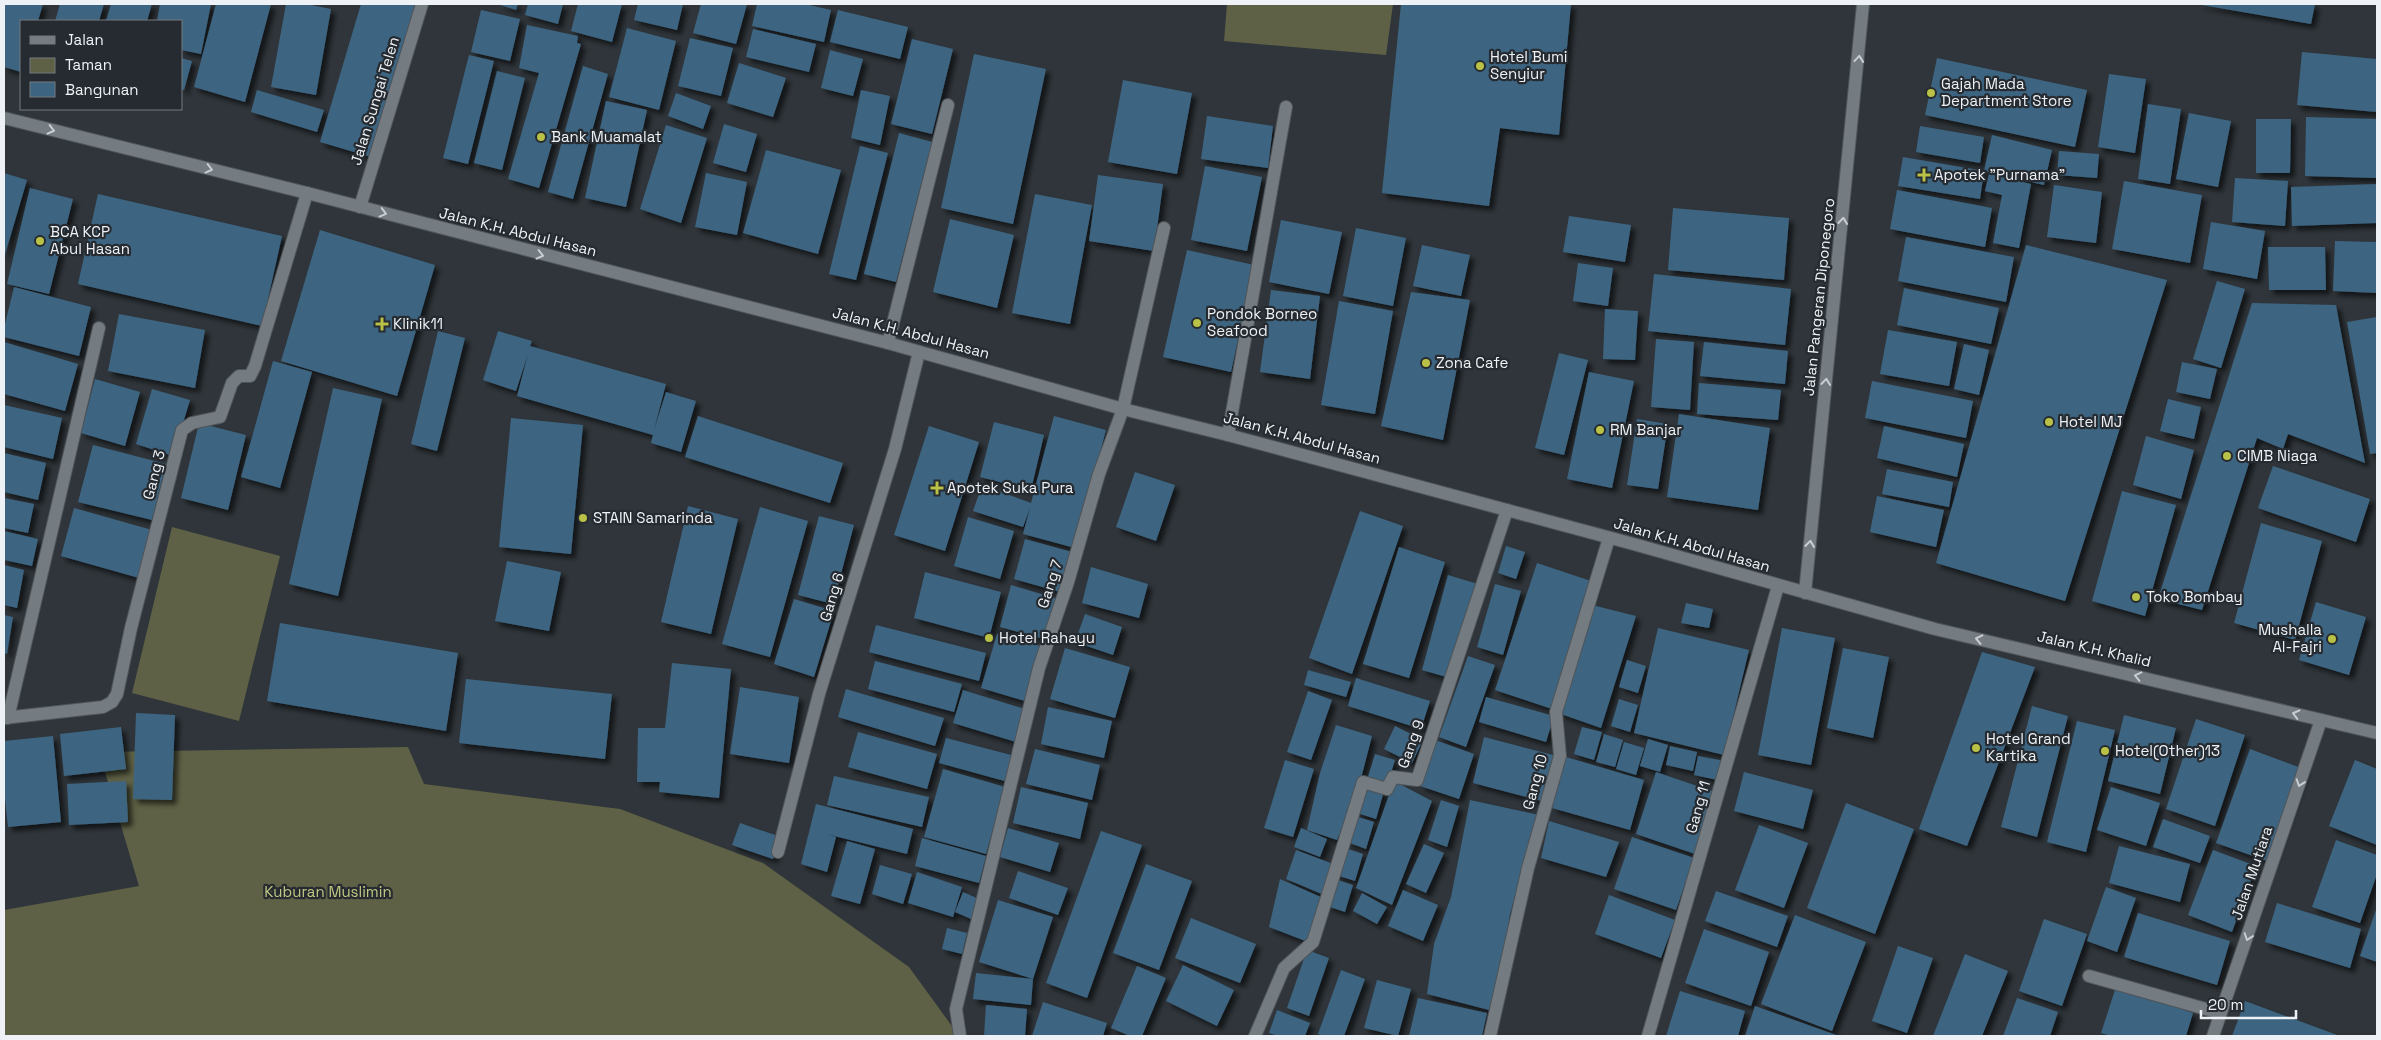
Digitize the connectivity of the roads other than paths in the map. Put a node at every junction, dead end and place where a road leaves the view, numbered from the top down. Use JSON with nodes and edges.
{"nodes":[{"id":1,"x":422,"y":4,"type":"edge"},
{"id":2,"x":1863,"y":4,"type":"edge"},
{"id":3,"x":948,"y":105,"type":"dead end"},
{"id":4,"x":1286,"y":107,"type":"dead end"},
{"id":5,"x":4,"y":118,"type":"edge"},
{"id":6,"x":307,"y":193,"type":"junction"},
{"id":7,"x":360,"y":207,"type":"junction"},
{"id":8,"x":1164,"y":228,"type":"dead end"},
{"id":9,"x":99,"y":328,"type":"dead end"},
{"id":10,"x":888,"y":343,"type":"junction"},
{"id":11,"x":919,"y":352,"type":"junction"},
{"id":12,"x":1123,"y":409,"type":"junction"},
{"id":13,"x":1228,"y":435,"type":"junction"},
{"id":14,"x":1507,"y":510,"type":"junction"},
{"id":15,"x":1609,"y":538,"type":"junction"},
{"id":16,"x":1778,"y":586,"type":"junction"},
{"id":17,"x":1805,"y":592,"type":"junction"},
{"id":18,"x":6,"y":718,"type":"edge"},
{"id":19,"x":2321,"y":720,"type":"junction"},
{"id":20,"x":2377,"y":733,"type":"edge"},
{"id":21,"x":778,"y":852,"type":"dead end"},
{"id":22,"x":2089,"y":976,"type":"dead end"},
{"id":23,"x":2220,"y":1014,"type":"junction"},
{"id":24,"x":960,"y":1036,"type":"edge"},
{"id":25,"x":1255,"y":1036,"type":"edge"},
{"id":26,"x":1490,"y":1036,"type":"edge"},
{"id":27,"x":1648,"y":1036,"type":"edge"},
{"id":28,"x":2213,"y":1036,"type":"edge"}],
"edges":[{"from":1,"to":7,"type":"street","name":"Jalan Sungai Telen"},
{"from":17,"to":2,"type":"street","name":"Jalan Pangeran Diponegoro","one_way":true},
{"from":3,"to":10,"type":"street"},
{"from":4,"to":13,"type":"street"},
{"from":5,"to":6,"type":"street","name":"Jalan K.H. Abdul Hasan","one_way":true},
{"from":6,"to":7,"type":"street","name":"Jalan K.H. Abdul Hasan"},
{"from":6,"to":18,"type":"street","name":"Gang 3"},
{"from":7,"to":10,"type":"street","name":"Jalan K.H. Abdul Hasan","one_way":true},
{"from":8,"to":12,"type":"street","name":"Gang 7"},
{"from":9,"to":18,"type":"street"},
{"from":10,"to":11,"type":"street","name":"Jalan K.H. Abdul Hasan"},
{"from":11,"to":12,"type":"street","name":"Jalan K.H. Abdul Hasan"},
{"from":11,"to":21,"type":"street","name":"Gang 6"},
{"from":12,"to":13,"type":"street","name":"Jalan K.H. Abdul Hasan"},
{"from":12,"to":24,"type":"street","name":"Gang 7"},
{"from":13,"to":14,"type":"street","name":"Jalan K.H. Abdul Hasan"},
{"from":14,"to":15,"type":"street","name":"Jalan K.H. Abdul Hasan"},
{"from":14,"to":25,"type":"street","name":"Gang 9"},
{"from":15,"to":16,"type":"street","name":"Jalan K.H. Abdul Hasan"},
{"from":15,"to":26,"type":"street","name":"Gang 10"},
{"from":16,"to":17,"type":"street","name":"Jalan K.H. Abdul Hasan"},
{"from":16,"to":27,"type":"street","name":"Gang 11"},
{"from":19,"to":17,"type":"street","name":"Jalan K.H. Khalid","one_way":true},
{"from":19,"to":20,"type":"street","name":"Jalan K.H. Khalid"},
{"from":19,"to":23,"type":"street","name":"Jalan Mutiara","one_way":true},
{"from":22,"to":23,"type":"street"},
{"from":23,"to":28,"type":"street","name":"Jalan Mutiara"}]}
